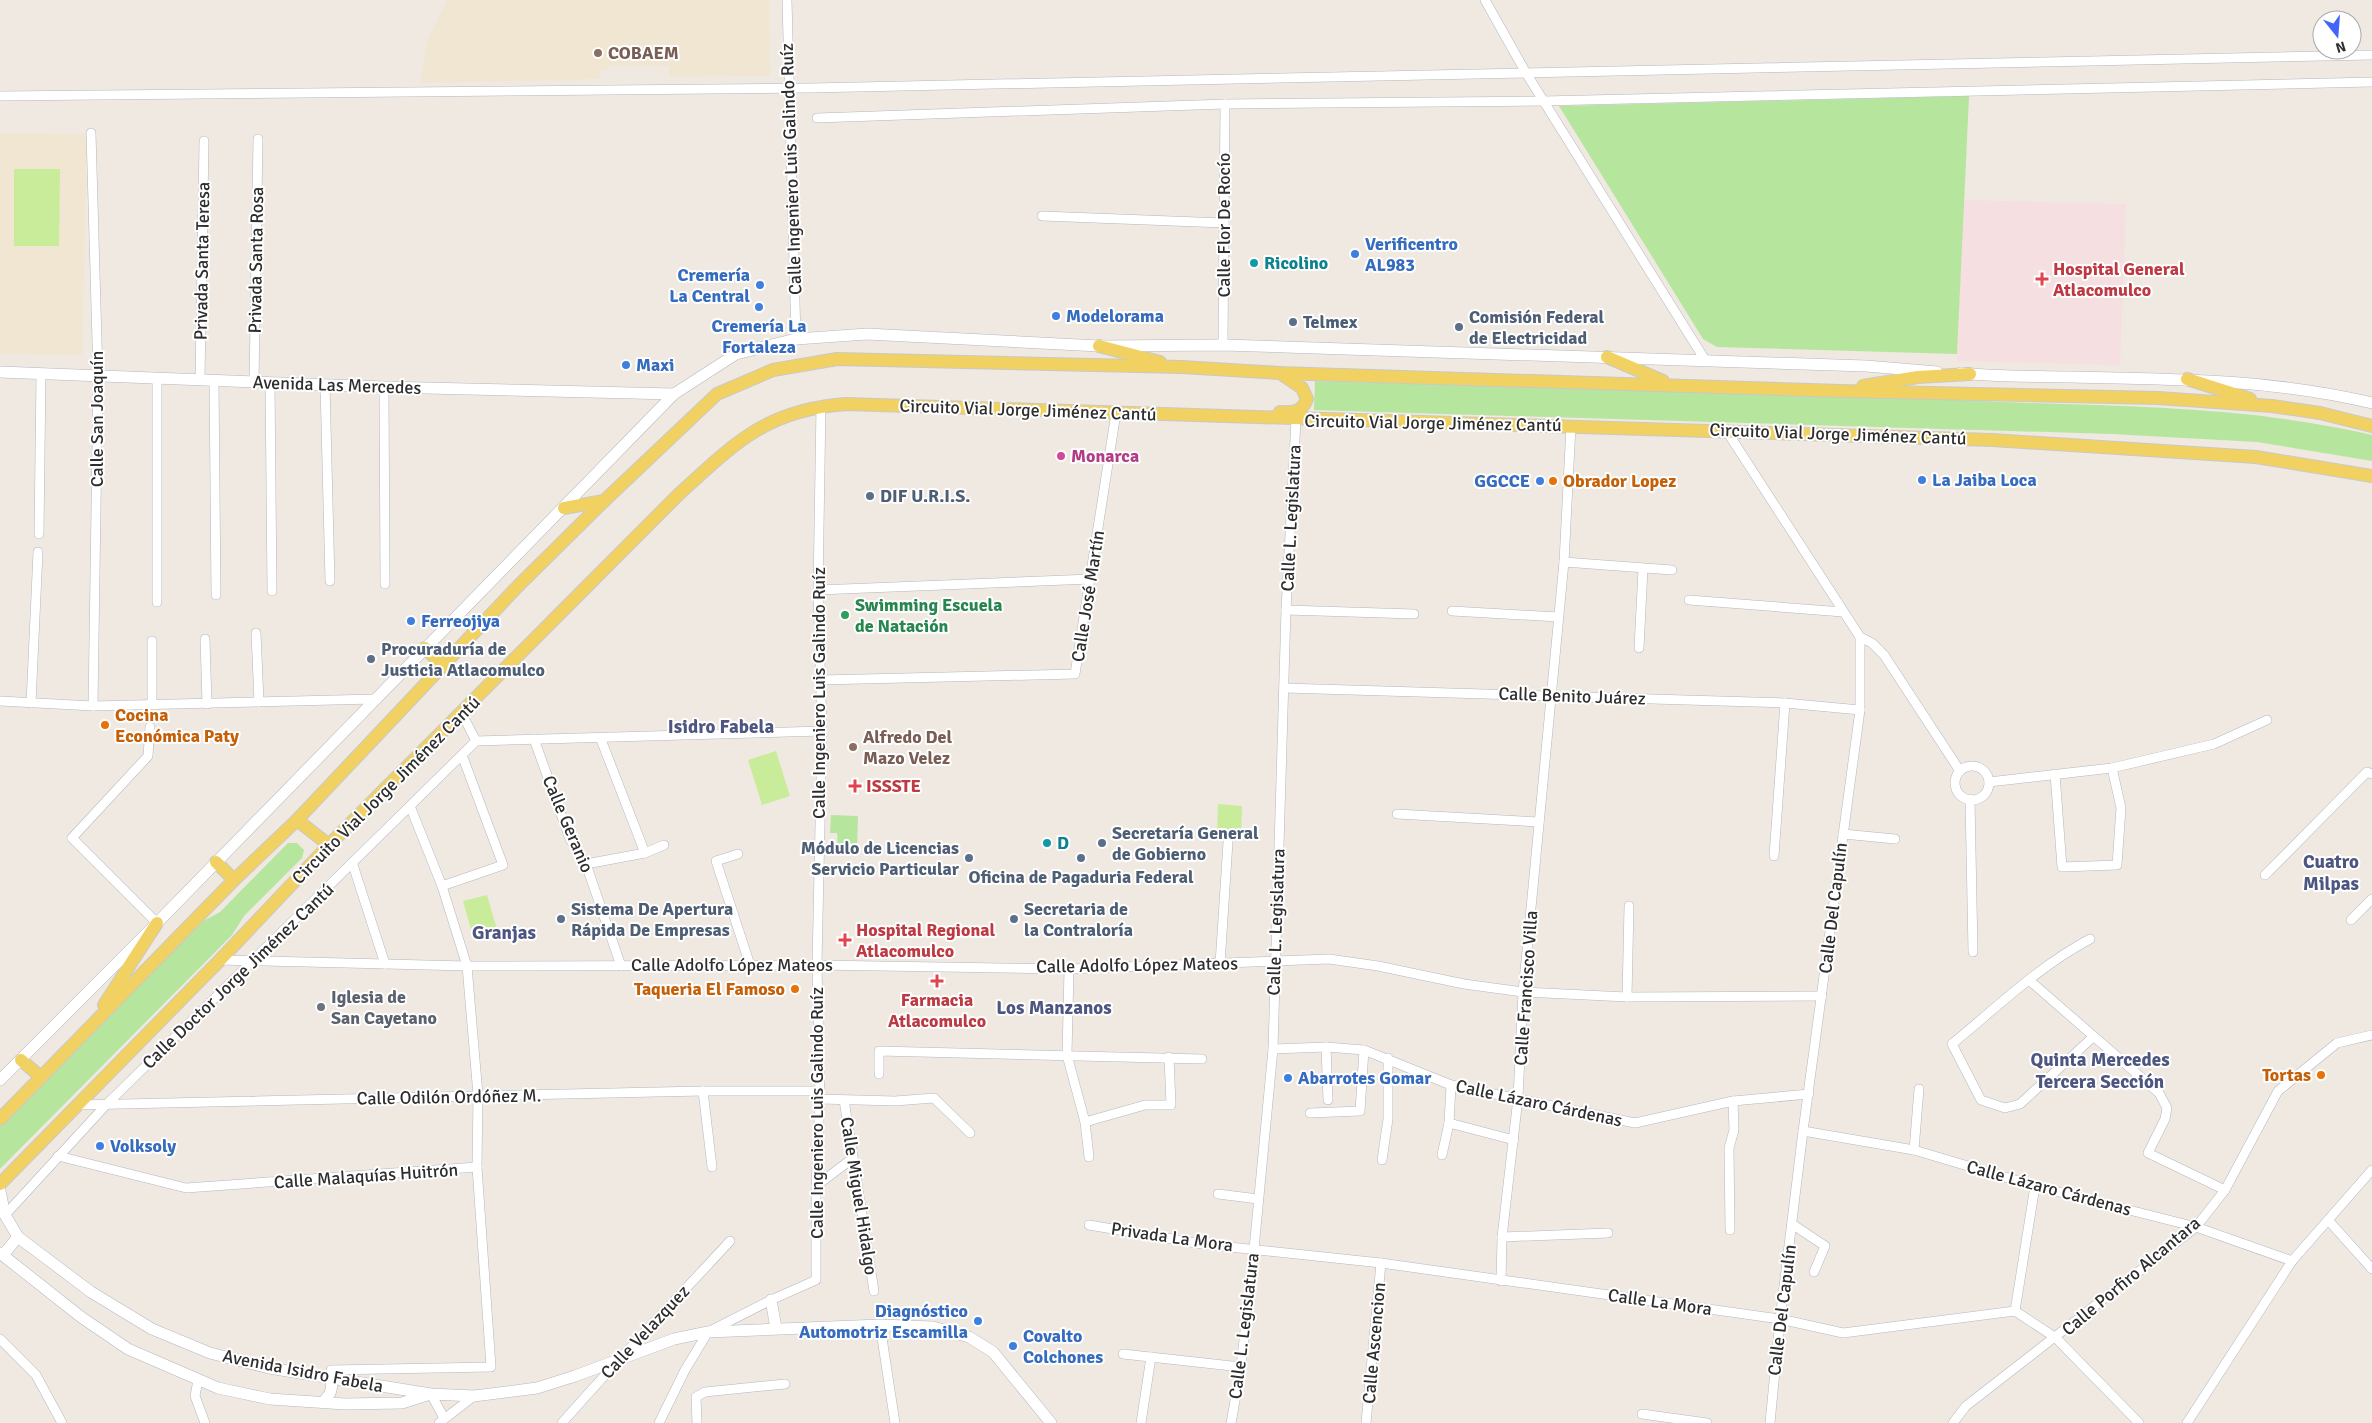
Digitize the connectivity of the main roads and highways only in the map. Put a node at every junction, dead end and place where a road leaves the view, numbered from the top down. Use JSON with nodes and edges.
{"nodes":[{"id":1,"x":1099,"y":346,"type":"road end"},
{"id":2,"x":1607,"y":357,"type":"road end"},
{"id":3,"x":1182,"y":367,"type":"junction"},
{"id":4,"x":1280,"y":373,"type":"junction"},
{"id":5,"x":1970,"y":374,"type":"road end"},
{"id":6,"x":2187,"y":379,"type":"road end"},
{"id":7,"x":1670,"y":384,"type":"junction"},
{"id":8,"x":1840,"y":391,"type":"junction"},
{"id":9,"x":2272,"y":406,"type":"junction"},
{"id":10,"x":1176,"y":415,"type":"junction"},
{"id":11,"x":2372,"y":426,"type":"edge"},
{"id":12,"x":2372,"y":476,"type":"edge"},
{"id":13,"x":604,"y":501,"type":"junction"},
{"id":14,"x":564,"y":508,"type":"road end"},
{"id":15,"x":425,"y":648,"type":"road end"},
{"id":16,"x":444,"y":667,"type":"junction"},
{"id":17,"x":298,"y":820,"type":"junction"},
{"id":18,"x":329,"y":845,"type":"junction"},
{"id":19,"x":216,"y":862,"type":"road end"},
{"id":20,"x":234,"y":880,"type":"junction"},
{"id":21,"x":157,"y":923,"type":"road end"},
{"id":22,"x":89,"y":1028,"type":"junction"},
{"id":23,"x":21,"y":1060,"type":"road end"},
{"id":24,"x":41,"y":1077,"type":"junction"},
{"id":25,"x":0,"y":1119,"type":"edge"},
{"id":26,"x":0,"y":1184,"type":"edge"}],
"edges":[{"from":1,"to":3,"type":"main road"},
{"from":2,"to":7,"type":"main road"},
{"from":3,"to":4,"type":"main road"},
{"from":3,"to":13,"type":"main road"},
{"from":4,"to":7,"type":"main road"},
{"from":4,"to":10,"type":"main road"},
{"from":5,"to":8,"type":"main road"},
{"from":6,"to":9,"type":"main road"},
{"from":7,"to":8,"type":"main road"},
{"from":8,"to":9,"type":"main road"},
{"from":9,"to":11,"type":"main road"},
{"from":10,"to":12,"type":"main road","name":"Circuito Vial Jorge Jiménez Cantú"},
{"from":10,"to":18,"type":"main road","name":"Circuito Vial Jorge Jiménez Cantú"},
{"from":13,"to":14,"type":"main road"},
{"from":13,"to":16,"type":"main road"},
{"from":15,"to":16,"type":"main road"},
{"from":16,"to":17,"type":"main road"},
{"from":17,"to":18,"type":"main road"},
{"from":17,"to":20,"type":"main road"},
{"from":18,"to":26,"type":"main road","name":"Circuito Vial Jorge Jiménez Cantú"},
{"from":19,"to":20,"type":"main road"},
{"from":20,"to":22,"type":"main road"},
{"from":21,"to":22,"type":"main road"},
{"from":22,"to":24,"type":"main road"},
{"from":23,"to":24,"type":"main road"},
{"from":24,"to":25,"type":"main road"}]}
